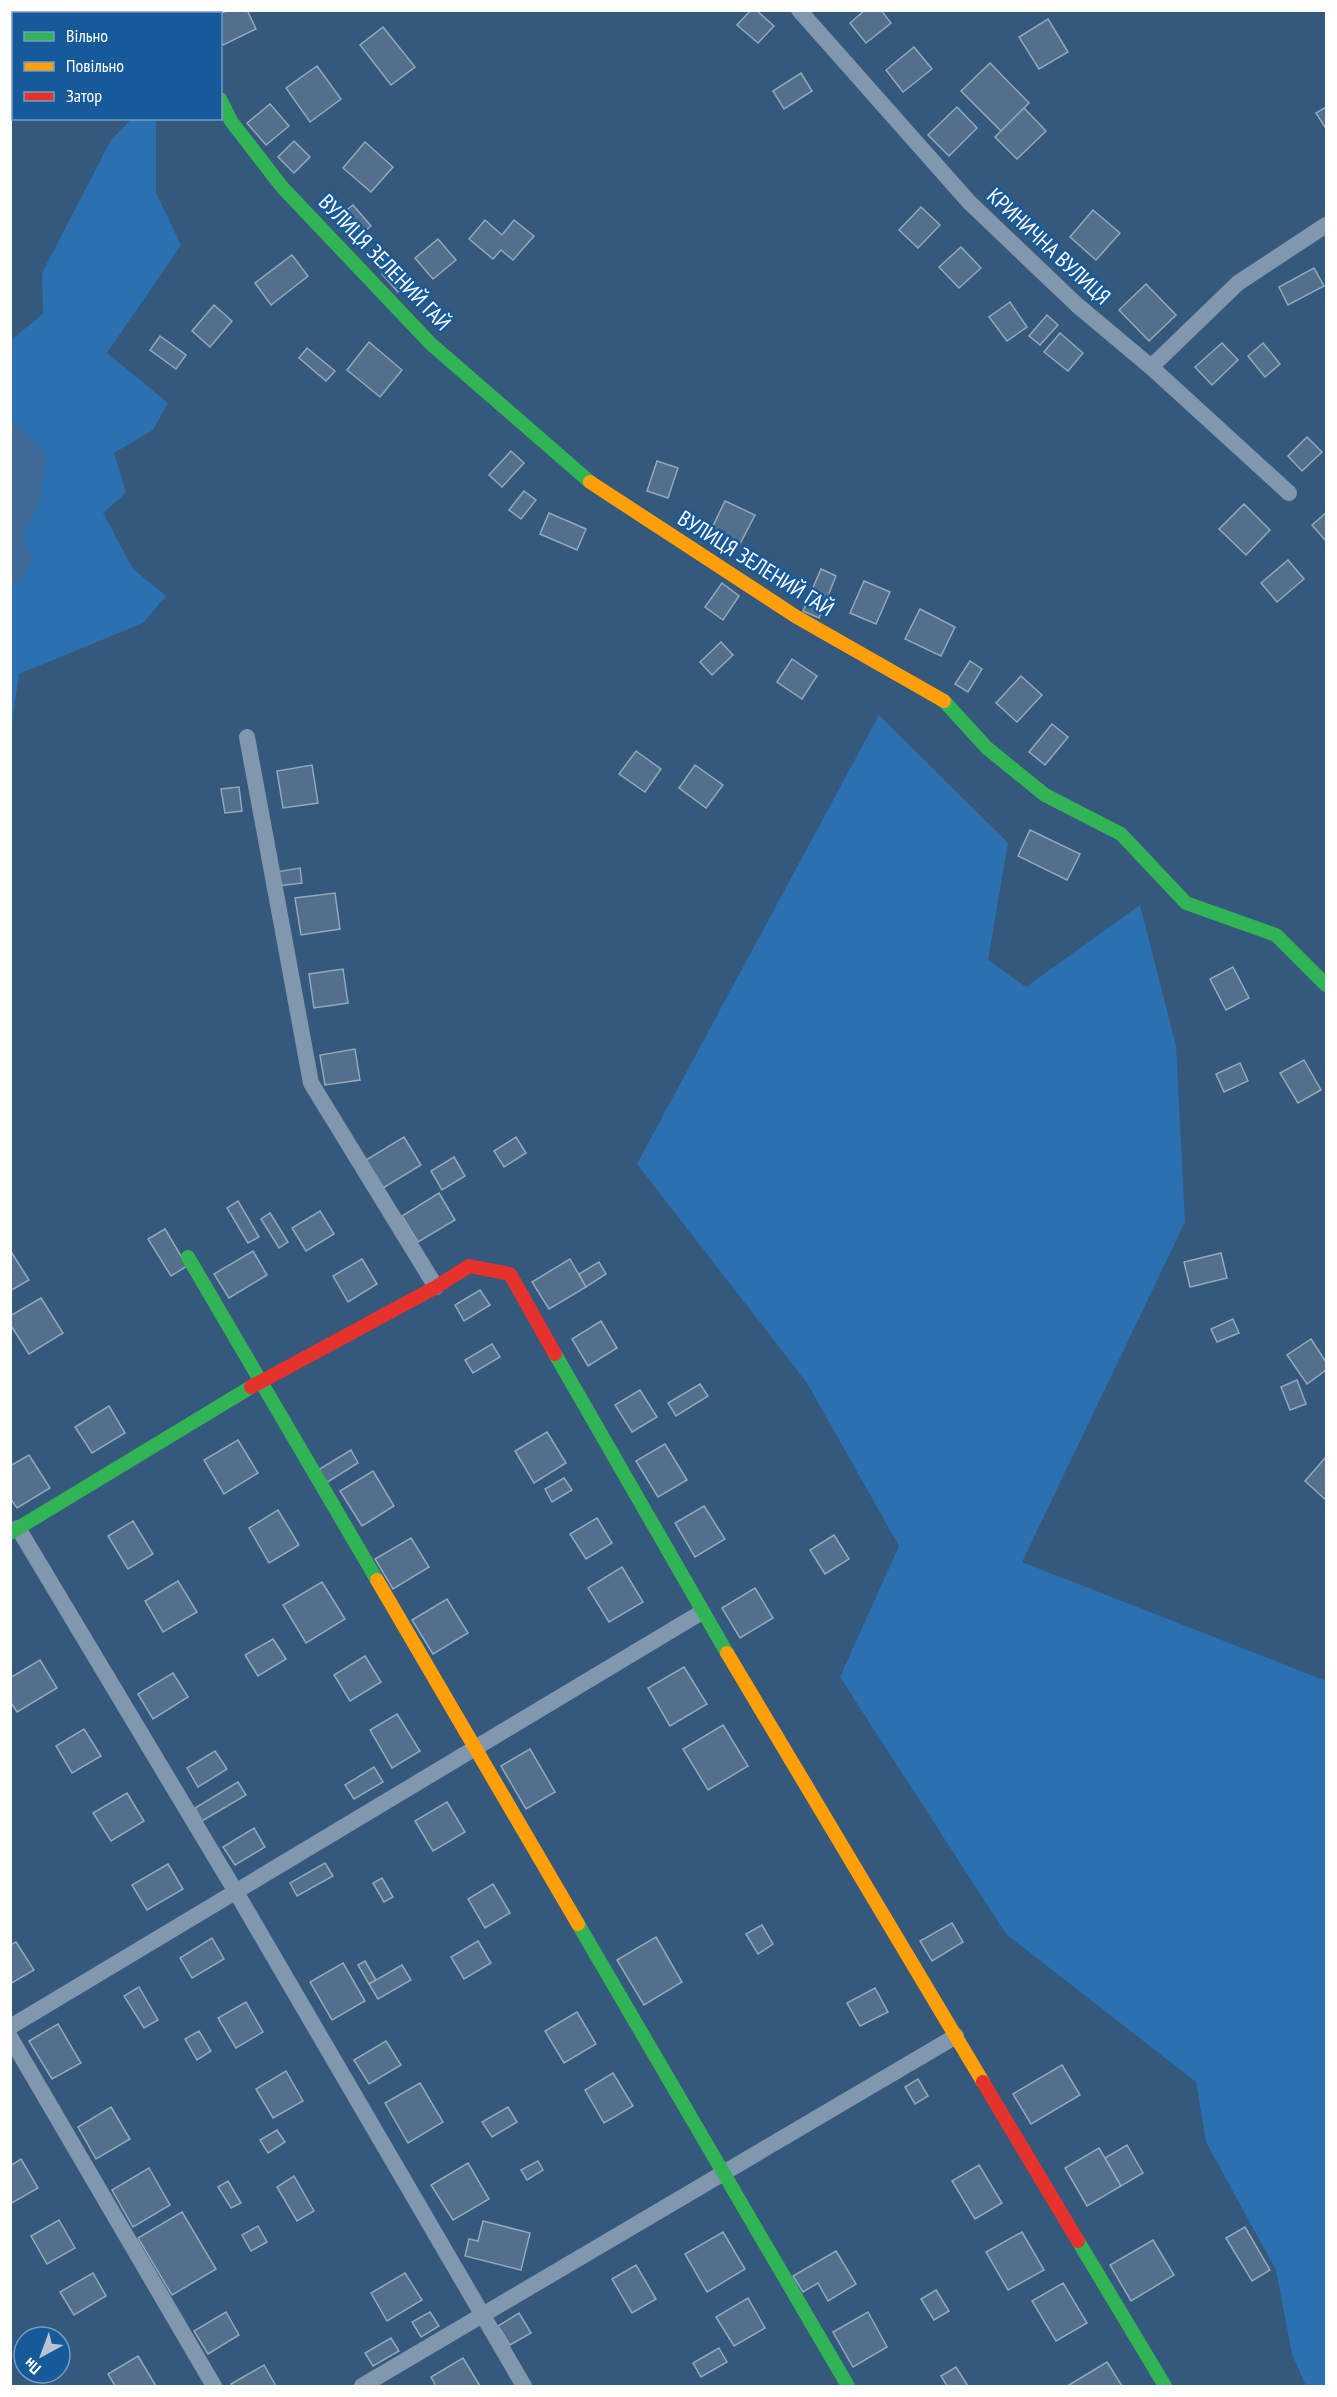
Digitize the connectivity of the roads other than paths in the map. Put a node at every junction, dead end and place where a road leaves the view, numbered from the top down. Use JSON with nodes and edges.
{"nodes":[{"id":1,"x":799,"y":10,"type":"edge"},
{"id":2,"x":222,"y":103,"type":"edge"},
{"id":3,"x":1326,"y":225,"type":"edge"},
{"id":4,"x":1151,"y":367,"type":"junction"},
{"id":5,"x":1289,"y":493,"type":"dead end"},
{"id":6,"x":247,"y":737,"type":"dead end"},
{"id":7,"x":1326,"y":985,"type":"edge"},
{"id":8,"x":188,"y":1257,"type":"dead end"},
{"id":9,"x":436,"y":1287,"type":"junction"},
{"id":10,"x":261,"y":1382,"type":"junction"},
{"id":11,"x":14,"y":1531,"type":"edge"},
{"id":12,"x":702,"y":1612,"type":"junction"},
{"id":13,"x":475,"y":1748,"type":"junction"},
{"id":14,"x":236,"y":1892,"type":"junction"},
{"id":15,"x":10,"y":2027,"type":"edge"},
{"id":16,"x":956,"y":2036,"type":"junction"},
{"id":17,"x":10,"y":2037,"type":"edge"},
{"id":18,"x":723,"y":2174,"type":"junction"},
{"id":19,"x":482,"y":2316,"type":"junction"},
{"id":20,"x":214,"y":2386,"type":"edge"},
{"id":21,"x":362,"y":2386,"type":"edge"},
{"id":22,"x":524,"y":2386,"type":"edge"},
{"id":23,"x":848,"y":2386,"type":"edge"},
{"id":24,"x":1165,"y":2386,"type":"edge"}],
"edges":[{"from":1,"to":4,"type":"street","name":"КРИНИЧНА ВУЛИЦЯ"},
{"from":2,"to":7,"type":"street","name":"ВУЛИЦЯ ЗЕЛЕНИЙ ГАЙ"},
{"from":3,"to":4,"type":"street"},
{"from":4,"to":5,"type":"street","name":"КРИНИЧНА ВУЛИЦЯ"},
{"from":6,"to":9,"type":"street"},
{"from":8,"to":10,"type":"street"},
{"from":9,"to":10,"type":"street"},
{"from":9,"to":12,"type":"street"},
{"from":10,"to":11,"type":"street"},
{"from":10,"to":13,"type":"street"},
{"from":11,"to":14,"type":"street"},
{"from":12,"to":13,"type":"street"},
{"from":12,"to":16,"type":"street"},
{"from":13,"to":14,"type":"street"},
{"from":13,"to":18,"type":"street"},
{"from":14,"to":15,"type":"street"},
{"from":14,"to":19,"type":"street"},
{"from":16,"to":18,"type":"street"},
{"from":16,"to":24,"type":"street"},
{"from":17,"to":20,"type":"street"},
{"from":18,"to":19,"type":"street"},
{"from":18,"to":23,"type":"street"},
{"from":19,"to":21,"type":"street"},
{"from":19,"to":22,"type":"street"}]}
